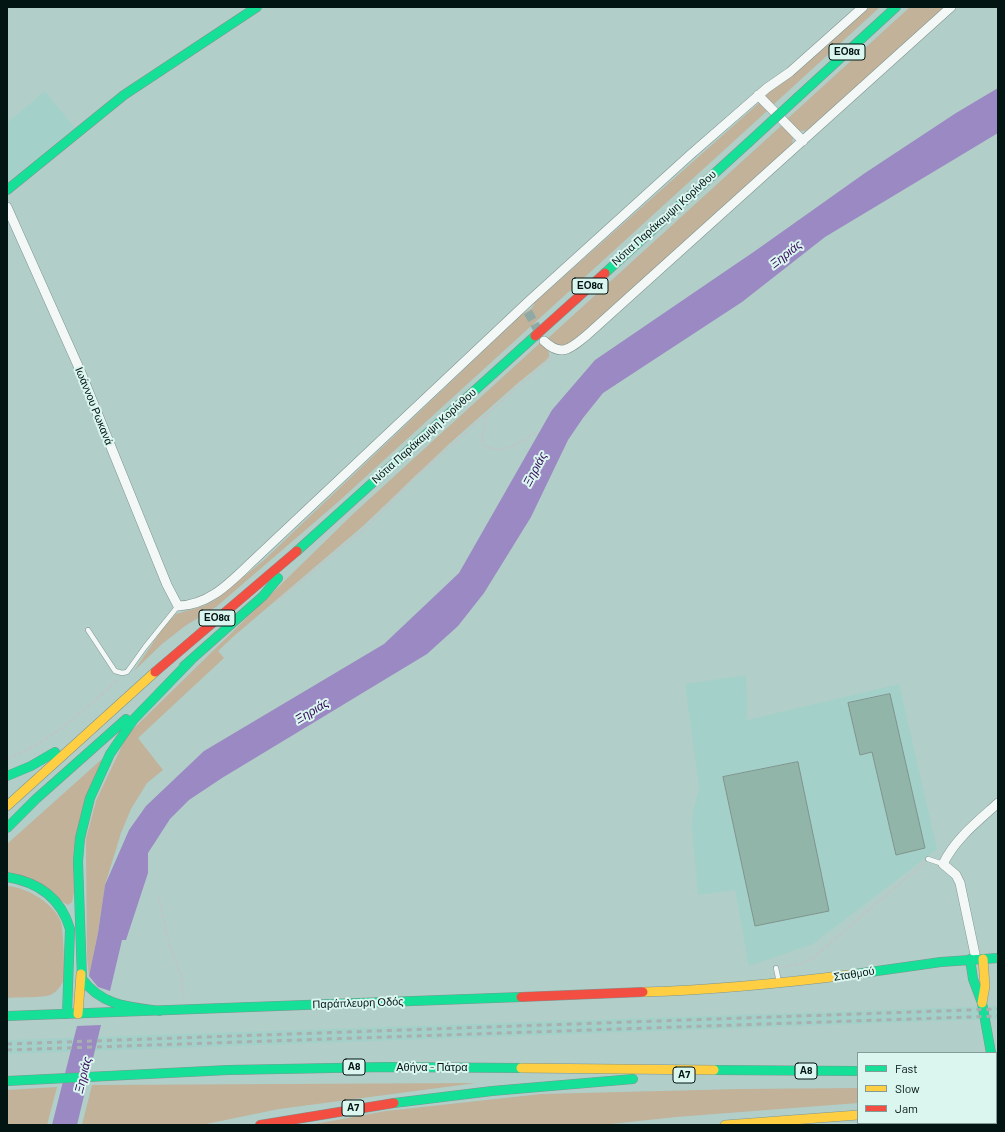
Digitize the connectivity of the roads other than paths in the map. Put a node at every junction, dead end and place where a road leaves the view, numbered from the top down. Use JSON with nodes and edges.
{"nodes":[{"id":1,"x":257,"y":7,"type":"edge"},
{"id":2,"x":863,"y":7,"type":"edge"},
{"id":3,"x":896,"y":7,"type":"edge"},
{"id":4,"x":951,"y":7,"type":"edge"},
{"id":5,"x":758,"y":95,"type":"junction"},
{"id":6,"x":803,"y":141,"type":"junction"},
{"id":7,"x":7,"y":190,"type":"edge"},
{"id":8,"x":7,"y":206,"type":"edge"},
{"id":9,"x":529,"y":301,"type":"junction"},
{"id":10,"x":528,"y":312,"type":"tunnel mouth"},
{"id":11,"x":544,"y":341,"type":"tunnel mouth"},
{"id":12,"x":308,"y":542,"type":"junction"},
{"id":13,"x":178,"y":606,"type":"junction"},
{"id":14,"x":88,"y":630,"type":"dead end"},
{"id":15,"x":192,"y":659,"type":"junction"},
{"id":16,"x":128,"y":696,"type":"junction"},
{"id":17,"x":7,"y":776,"type":"edge"},
{"id":18,"x":998,"y":803,"type":"edge"},
{"id":19,"x":7,"y":806,"type":"edge"},
{"id":20,"x":7,"y":828,"type":"edge"},
{"id":21,"x":928,"y":859,"type":"road end"},
{"id":22,"x":943,"y":864,"type":"junction"},
{"id":23,"x":7,"y":877,"type":"edge"},
{"id":24,"x":998,"y":958,"type":"edge"},
{"id":25,"x":976,"y":959,"type":"junction"},
{"id":26,"x":82,"y":968,"type":"junction"},
{"id":27,"x":776,"y":968,"type":"road end"},
{"id":28,"x":779,"y":984,"type":"junction"},
{"id":29,"x":709,"y":990,"type":"joint"},
{"id":30,"x":160,"y":1011,"type":"junction"},
{"id":31,"x":67,"y":1014,"type":"junction"},
{"id":32,"x":78,"y":1014,"type":"junction"},
{"id":33,"x":7,"y":1016,"type":"edge"},
{"id":34,"x":991,"y":1052,"type":"edge"},
{"id":35,"x":755,"y":1071,"type":"junction"},
{"id":36,"x":857,"y":1071,"type":"edge"},
{"id":37,"x":7,"y":1081,"type":"edge"},
{"id":38,"x":857,"y":1115,"type":"edge"},
{"id":39,"x":260,"y":1125,"type":"edge"},
{"id":40,"x":725,"y":1125,"type":"edge"}],
"edges":[{"from":1,"to":7,"type":"main road"},
{"from":2,"to":5,"type":"street"},
{"from":3,"to":12,"type":"main road","name":"Νότια Παράκαμψη Κορίνθου","number":"ΕΟ8α","bridge":true},
{"from":4,"to":6,"type":"street"},
{"from":5,"to":6,"type":"street"},
{"from":5,"to":9,"type":"street"},
{"from":6,"to":11,"type":"street"},
{"from":8,"to":13,"type":"street","name":"Ιωάννου Ρωκανά"},
{"from":9,"to":10,"type":"street"},
{"from":9,"to":13,"type":"street"},
{"from":12,"to":15,"type":"main road","name":"Νότια Παράκαμψη Κορίνθου","number":"ΕΟ8α"},
{"from":12,"to":16,"type":"main road","name":"Νότια Παράκαμψη Κορίνθου","number":"ΕΟ8α"},
{"from":13,"to":14,"type":"lane"},
{"from":15,"to":20,"type":"main road"},
{"from":15,"to":26,"type":"main road"},
{"from":16,"to":17,"type":"main road"},
{"from":16,"to":19,"type":"main road"},
{"from":18,"to":22,"type":"street"},
{"from":21,"to":22,"type":"lane"},
{"from":22,"to":25,"type":"street"},
{"from":23,"to":31,"type":"main road"},
{"from":24,"to":25,"type":"main road","name":"Σταθμού"},
{"from":25,"to":28,"type":"main road","name":"Σταθμού"},
{"from":25,"to":34,"type":"main road"},
{"from":26,"to":30,"type":"main road"},
{"from":26,"to":32,"type":"main road"},
{"from":27,"to":28,"type":"lane"},
{"from":28,"to":29,"type":"main road","name":"Σταθμού"},
{"from":29,"to":30,"type":"main road","name":"Παράπλευρη Οδός"},
{"from":30,"to":32,"type":"main road","name":"Παράπλευρη Οδός"},
{"from":31,"to":32,"type":"main road","name":"Παράπλευρη Οδός"},
{"from":31,"to":33,"type":"main road","name":"Παράπλευρη Οδός"},
{"from":35,"to":36,"type":"main road","name":"Αθήνα - Πάτρα","number":"Α8"},
{"from":35,"to":37,"type":"main road","name":"Αθήνα - Πάτρα","number":"Α8"},
{"from":35,"to":39,"type":"main road","number":"Α7"},
{"from":38,"to":40,"type":"main road"}]}
